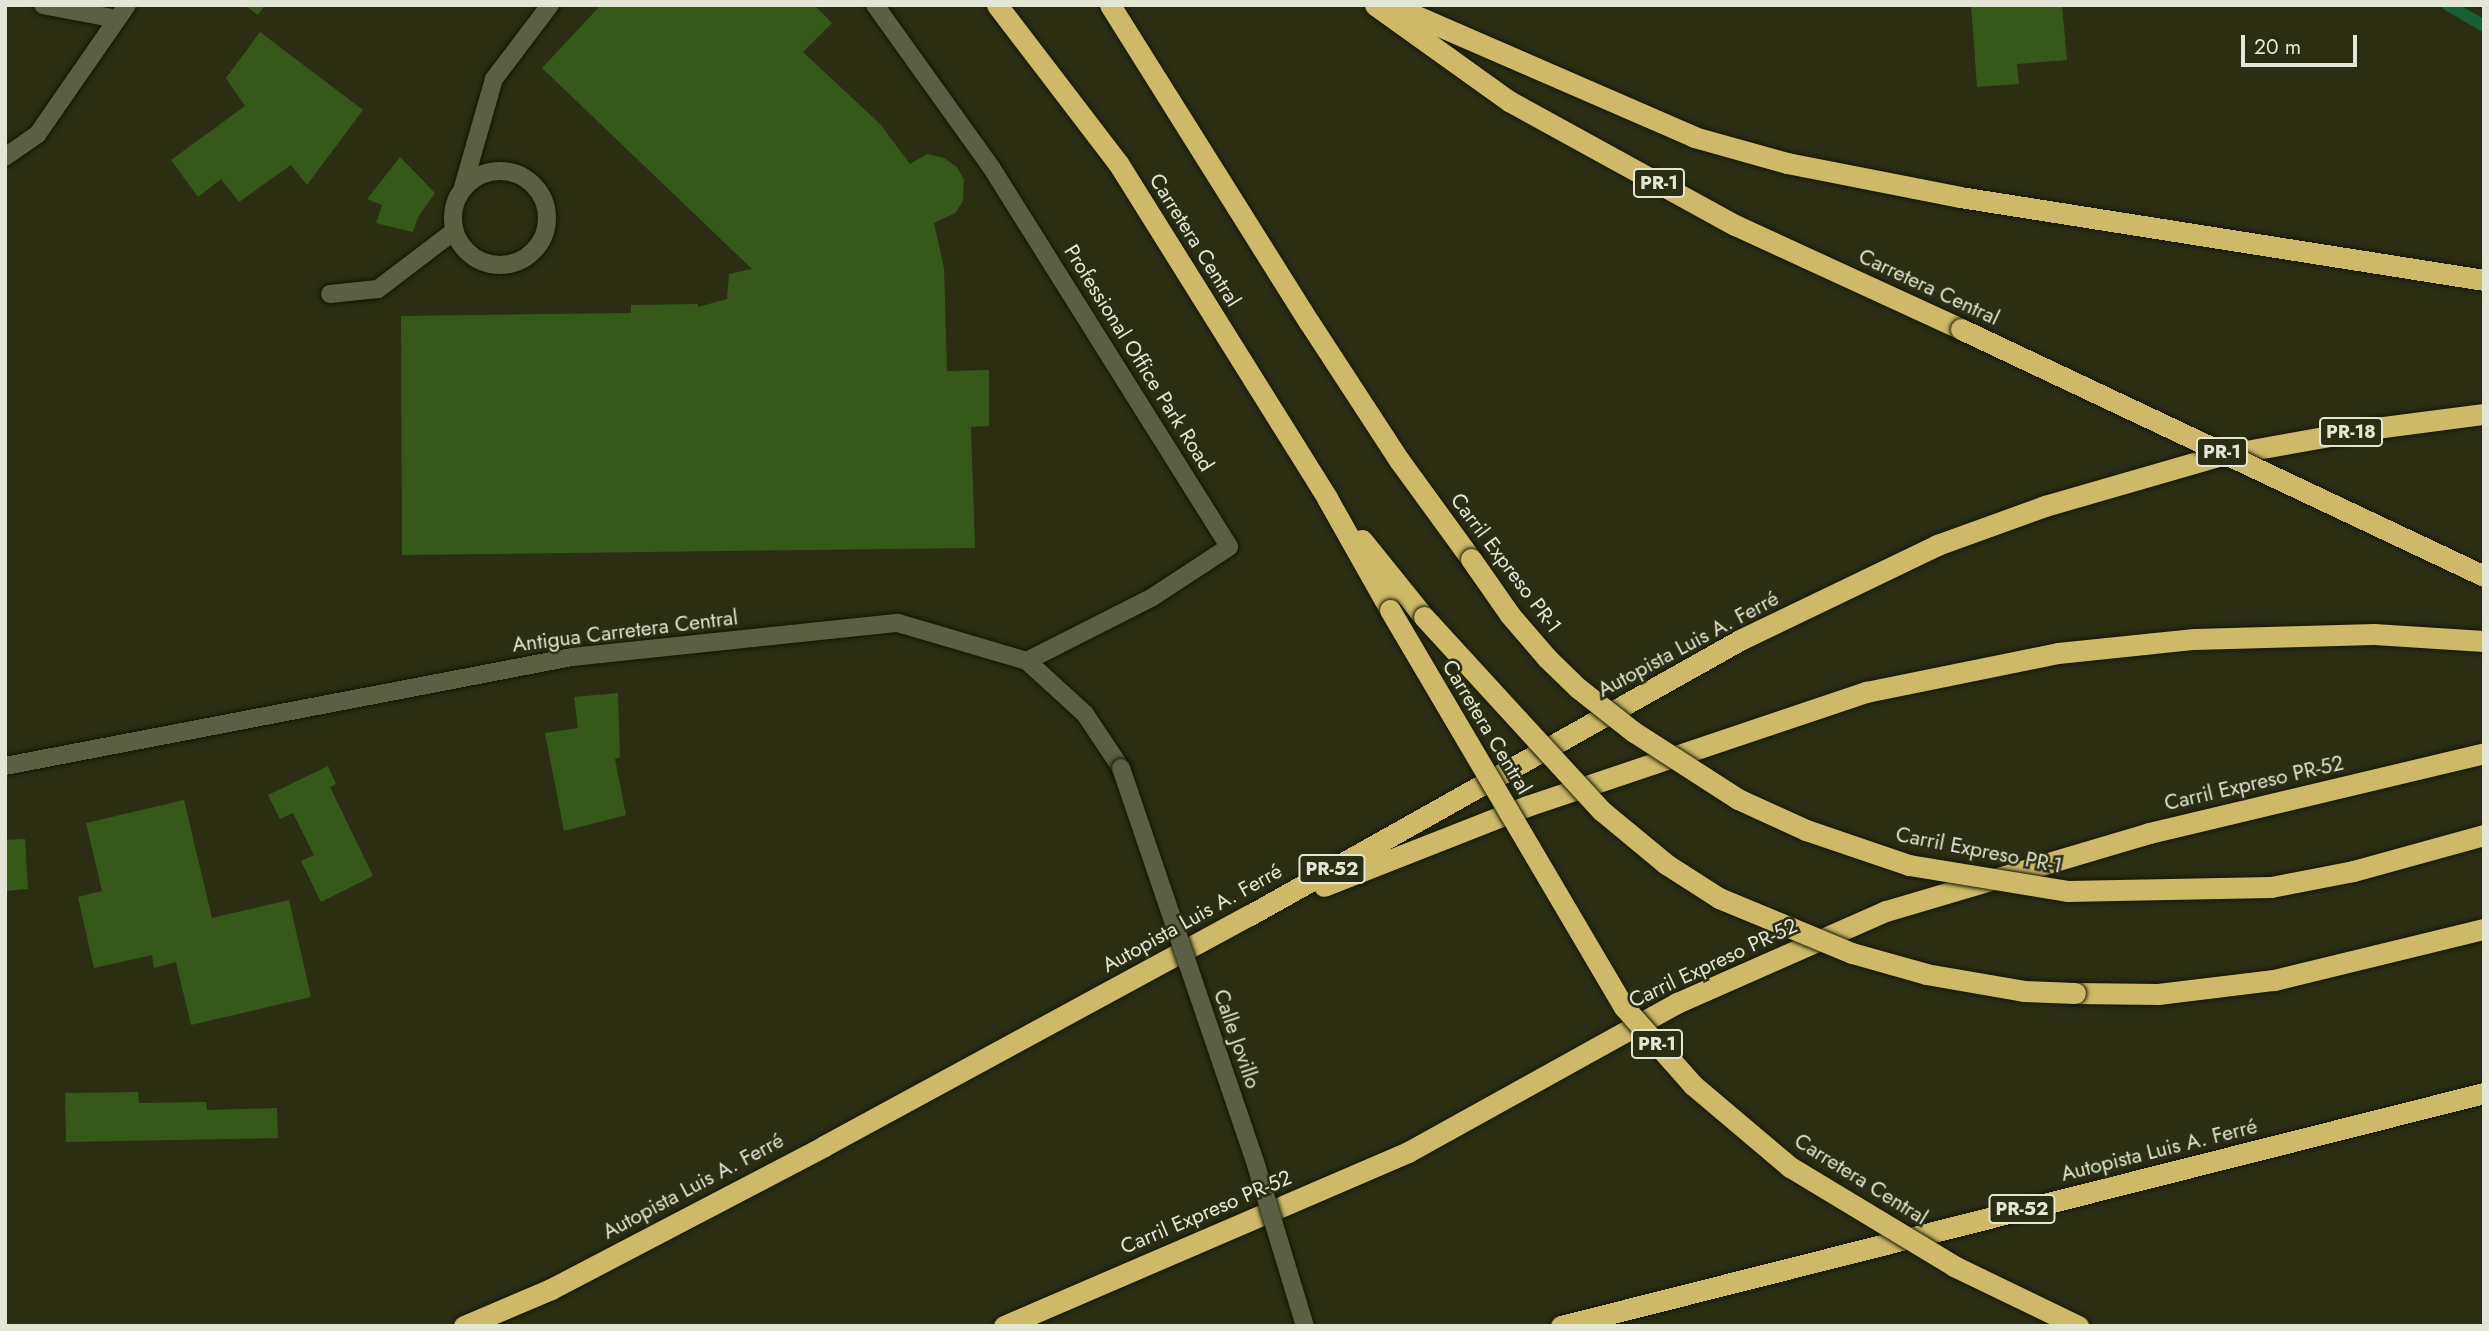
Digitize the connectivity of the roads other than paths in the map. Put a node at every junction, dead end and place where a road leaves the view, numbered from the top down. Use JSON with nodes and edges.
{"nodes":[{"id":1,"x":43,"y":5,"type":"edge"},
{"id":2,"x":550,"y":5,"type":"edge"},
{"id":3,"x":875,"y":5,"type":"edge"},
{"id":4,"x":997,"y":5,"type":"edge"},
{"id":5,"x":1110,"y":5,"type":"edge"},
{"id":6,"x":1375,"y":5,"type":"edge"},
{"id":7,"x":1391,"y":5,"type":"edge"},
{"id":8,"x":122,"y":12,"type":"edge"},
{"id":9,"x":5,"y":158,"type":"edge"},
{"id":10,"x":463,"y":187,"type":"junction"},
{"id":11,"x":454,"y":231,"type":"junction"},
{"id":12,"x":2484,"y":280,"type":"edge"},
{"id":13,"x":330,"y":294,"type":"dead end"},
{"id":14,"x":2484,"y":414,"type":"edge"},
{"id":15,"x":2218,"y":456,"type":"joint"},
{"id":16,"x":1327,"y":498,"type":"junction"},
{"id":17,"x":2484,"y":576,"type":"edge"},
{"id":18,"x":2484,"y":641,"type":"edge"},
{"id":19,"x":1027,"y":661,"type":"junction"},
{"id":20,"x":2484,"y":753,"type":"edge"},
{"id":21,"x":5,"y":766,"type":"edge"},
{"id":22,"x":1121,"y":768,"type":"joint"},
{"id":23,"x":2484,"y":835,"type":"edge"},
{"id":24,"x":1250,"y":915,"type":"junction"},
{"id":25,"x":2484,"y":929,"type":"edge"},
{"id":26,"x":2484,"y":1093,"type":"edge"},
{"id":27,"x":464,"y":1326,"type":"edge"},
{"id":28,"x":1004,"y":1326,"type":"edge"},
{"id":29,"x":1305,"y":1326,"type":"edge"},
{"id":30,"x":1561,"y":1326,"type":"edge"},
{"id":31,"x":2078,"y":1326,"type":"edge"}],
"edges":[{"from":1,"to":8,"type":"street"},
{"from":2,"to":10,"type":"street"},
{"from":3,"to":19,"type":"street","name":"Professional Office Park Road"},
{"from":4,"to":16,"type":"highway","name":"Carretera Central","number":"PR-1"},
{"from":5,"to":23,"type":"highway","name":"Carril Expreso PR-1","bridge":true},
{"from":6,"to":17,"type":"highway","name":"Carretera Central","number":"PR-1","bridge":true},
{"from":7,"to":12,"type":"highway"},
{"from":8,"to":9,"type":"street"},
{"from":10,"to":11,"type":"street"},
{"from":10,"to":11,"type":"street"},
{"from":11,"to":13,"type":"street"},
{"from":14,"to":15,"type":"highway","number":"PR-18"},
{"from":15,"to":24,"type":"highway","name":"Autopista Luis A. Ferré","number":"PR-52"},
{"from":16,"to":25,"type":"highway","bridge":true},
{"from":16,"to":31,"type":"highway","name":"Carretera Central","number":"PR-1","bridge":true},
{"from":18,"to":24,"type":"highway"},
{"from":19,"to":21,"type":"street","name":"Antigua Carretera Central"},
{"from":19,"to":22,"type":"street","name":"Antigua Carretera Central"},
{"from":20,"to":28,"type":"highway","name":"Carril Expreso PR-52"},
{"from":22,"to":29,"type":"street","name":"Calle Jovillo","bridge":true},
{"from":24,"to":27,"type":"highway","name":"Autopista Luis A. Ferré","number":"PR-52"},
{"from":26,"to":30,"type":"highway","name":"Autopista Luis A. Ferré","number":"PR-52"}]}
